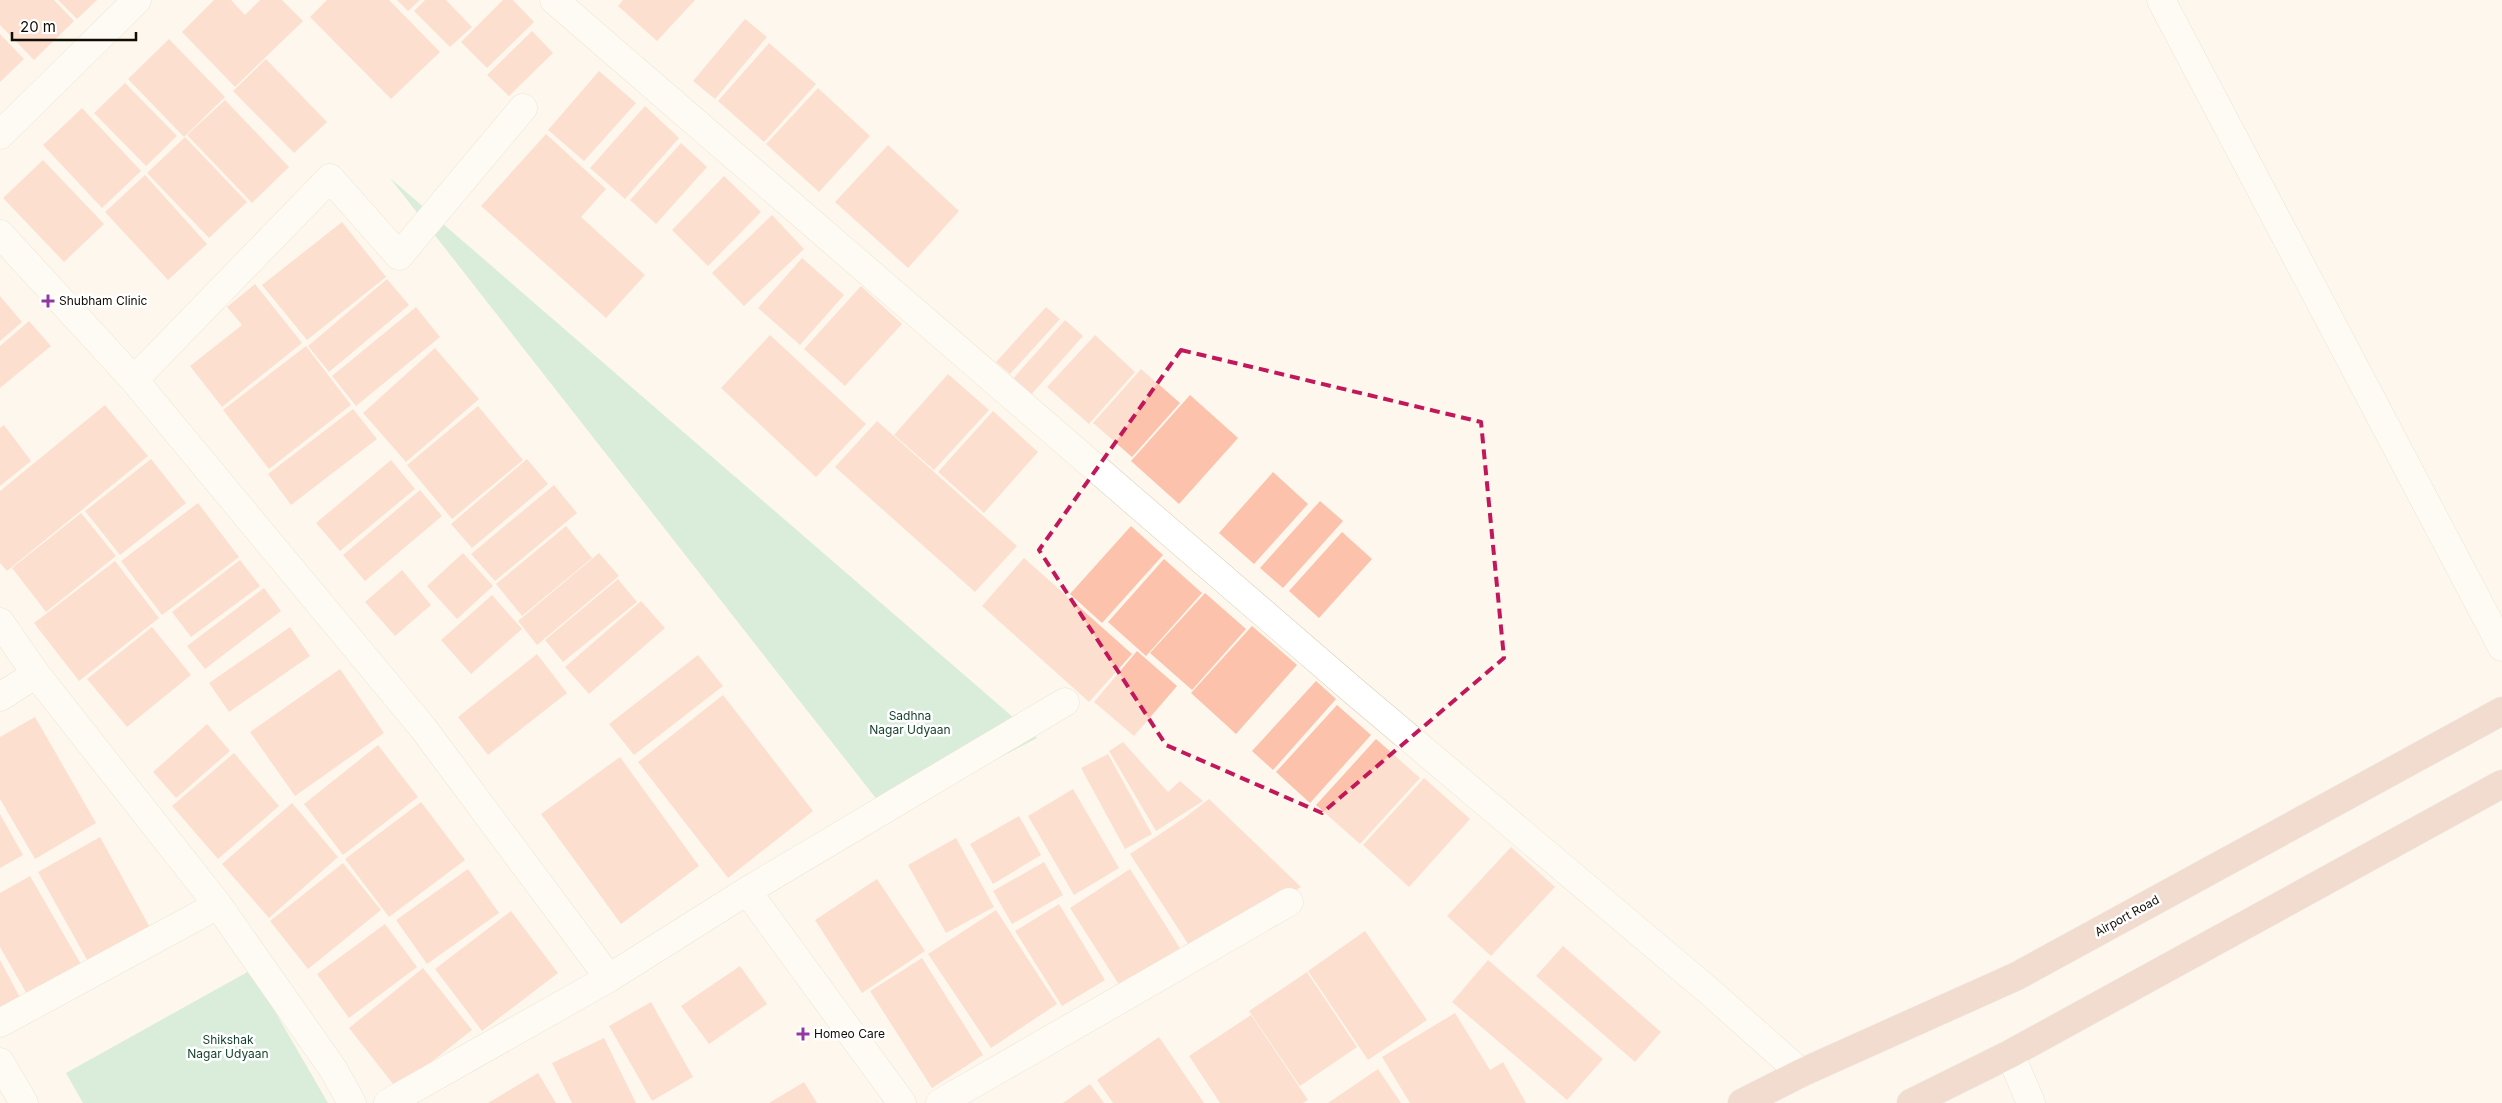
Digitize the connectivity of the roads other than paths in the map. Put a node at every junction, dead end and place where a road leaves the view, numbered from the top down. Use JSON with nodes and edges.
{"nodes":[{"id":1,"x":137,"y":0,"type":"edge"},
{"id":2,"x":554,"y":0,"type":"edge"},
{"id":3,"x":2161,"y":0,"type":"edge"},
{"id":4,"x":523,"y":108,"type":"dead end"},
{"id":5,"x":0,"y":135,"type":"edge"},
{"id":6,"x":0,"y":234,"type":"edge"},
{"id":7,"x":134,"y":380,"type":"junction"},
{"id":8,"x":0,"y":622,"type":"edge"},
{"id":9,"x":2502,"y":647,"type":"edge"},
{"id":10,"x":36,"y":674,"type":"junction"},
{"id":11,"x":0,"y":697,"type":"edge"},
{"id":12,"x":1066,"y":702,"type":"dead end"},
{"id":13,"x":2502,"y":711,"type":"edge"},
{"id":14,"x":2502,"y":784,"type":"edge"},
{"id":15,"x":747,"y":891,"type":"junction"},
{"id":16,"x":1289,"y":902,"type":"dead end"},
{"id":17,"x":218,"y":905,"type":"junction"},
{"id":18,"x":609,"y":978,"type":"junction"},
{"id":19,"x":0,"y":1023,"type":"edge"},
{"id":20,"x":2010,"y":1054,"type":"junction"},
{"id":21,"x":0,"y":1062,"type":"edge"},
{"id":22,"x":1801,"y":1073,"type":"junction"},
{"id":23,"x":24,"y":1103,"type":"edge"},
{"id":24,"x":352,"y":1103,"type":"edge"},
{"id":25,"x":388,"y":1103,"type":"edge"},
{"id":26,"x":902,"y":1103,"type":"edge"},
{"id":27,"x":940,"y":1103,"type":"edge"},
{"id":28,"x":1742,"y":1103,"type":"edge"},
{"id":29,"x":1911,"y":1103,"type":"edge"},
{"id":30,"x":2031,"y":1103,"type":"edge"}],
"edges":[{"from":1,"to":5,"type":"street"},
{"from":2,"to":22,"type":"street"},
{"from":3,"to":9,"type":"street"},
{"from":4,"to":7,"type":"street"},
{"from":6,"to":7,"type":"street"},
{"from":7,"to":18,"type":"street"},
{"from":8,"to":10,"type":"street"},
{"from":10,"to":11,"type":"street"},
{"from":10,"to":17,"type":"street"},
{"from":12,"to":15,"type":"street"},
{"from":13,"to":22,"type":"main road","name":"Airport Road"},
{"from":14,"to":20,"type":"main road"},
{"from":15,"to":18,"type":"street"},
{"from":15,"to":26,"type":"street"},
{"from":16,"to":27,"type":"street"},
{"from":17,"to":19,"type":"street"},
{"from":17,"to":24,"type":"street"},
{"from":18,"to":25,"type":"street"},
{"from":20,"to":29,"type":"main road"},
{"from":20,"to":30,"type":"street"},
{"from":21,"to":23,"type":"street"},
{"from":22,"to":28,"type":"main road","name":"Airport Road"}]}
